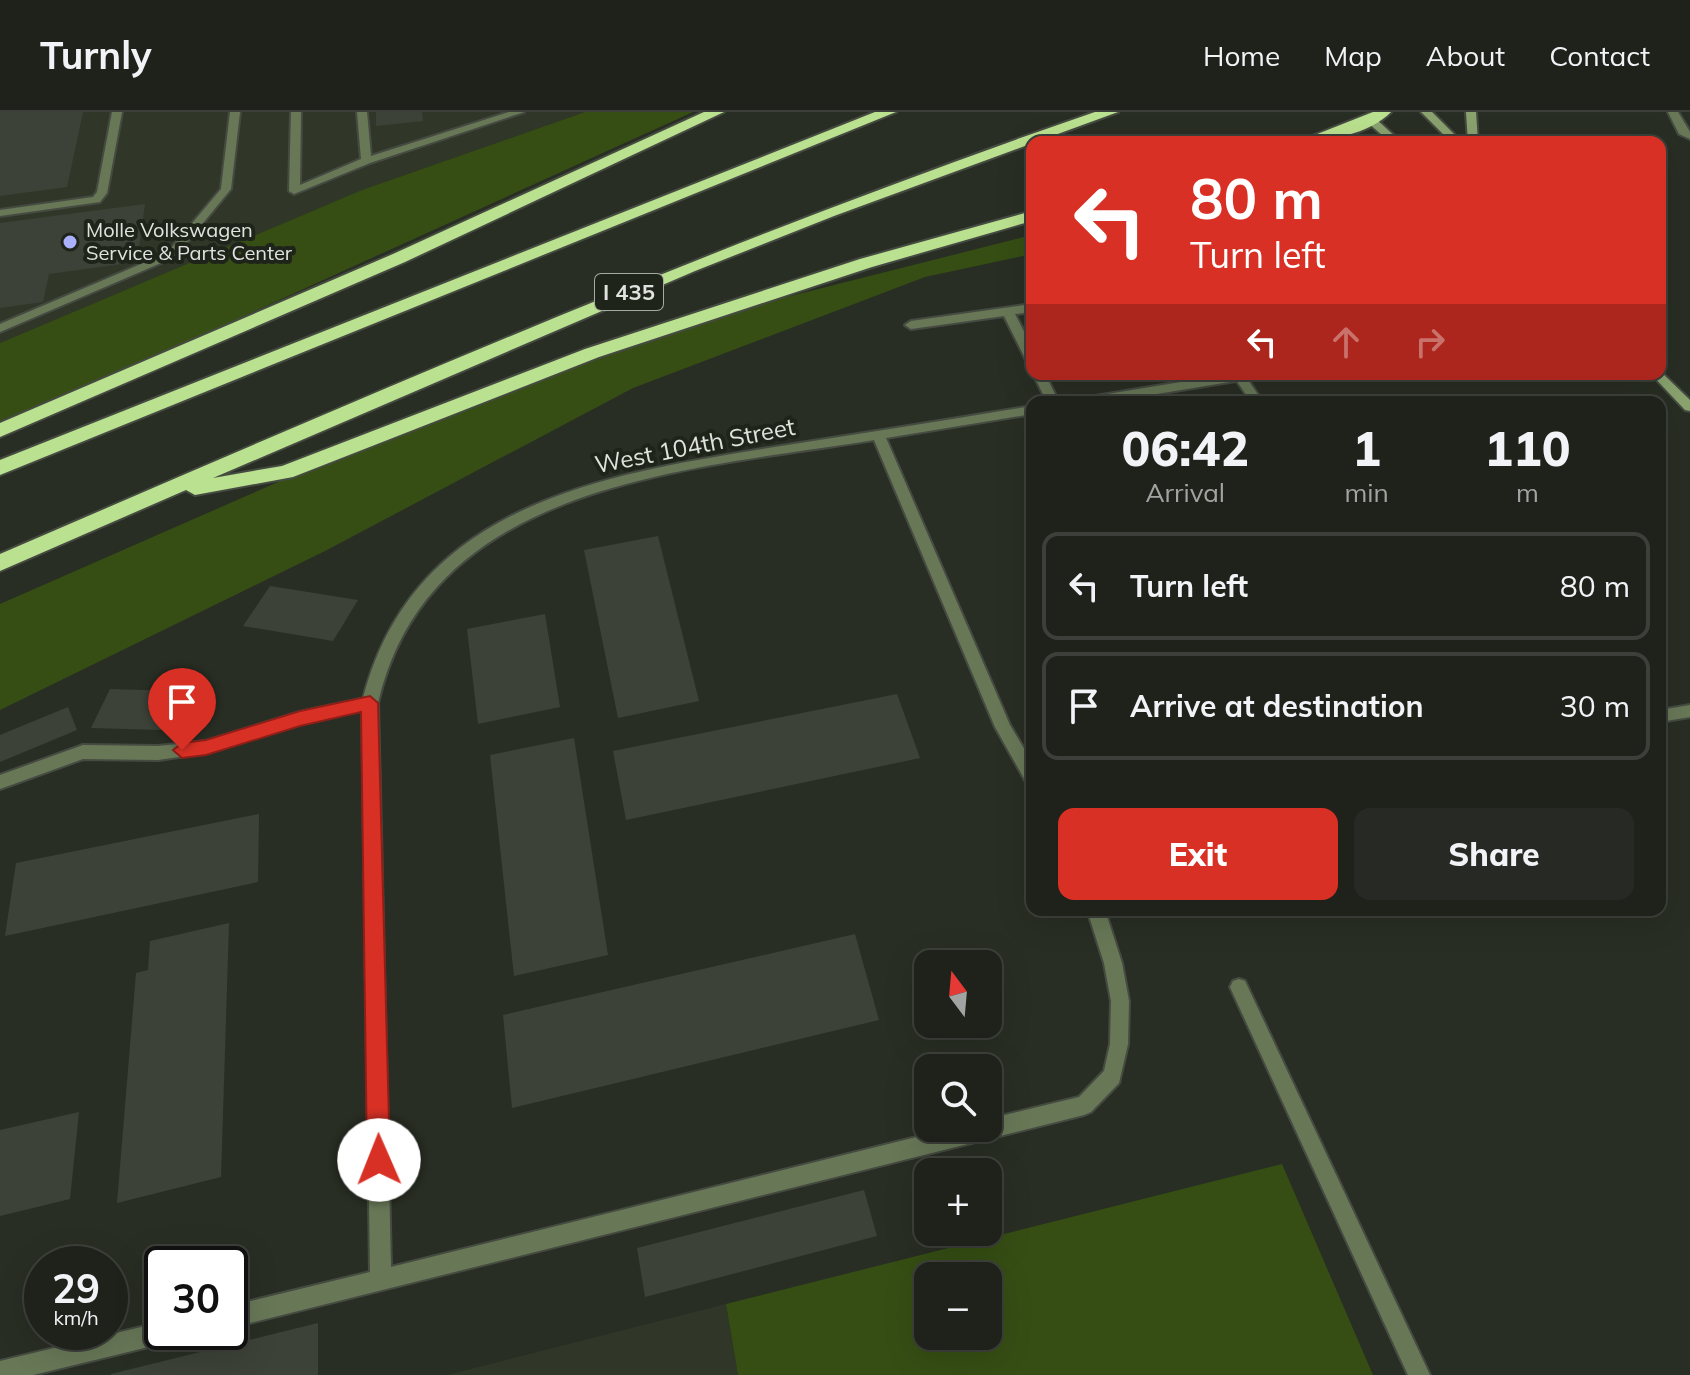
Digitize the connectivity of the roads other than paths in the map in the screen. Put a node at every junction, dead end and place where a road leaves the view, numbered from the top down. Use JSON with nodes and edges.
{"nodes":[{"id":1,"x":117,"y":112,"type":"edge"},
{"id":2,"x":235,"y":112,"type":"edge"},
{"id":3,"x":296,"y":112,"type":"edge"},
{"id":4,"x":362,"y":112,"type":"edge"},
{"id":5,"x":519,"y":112,"type":"edge"},
{"id":6,"x":716,"y":112,"type":"edge"},
{"id":7,"x":888,"y":112,"type":"edge"},
{"id":8,"x":1110,"y":112,"type":"edge"},
{"id":9,"x":1426,"y":112,"type":"edge"},
{"id":10,"x":1471,"y":112,"type":"edge"},
{"id":11,"x":1673,"y":112,"type":"edge"},
{"id":12,"x":1377,"y":116,"type":"edge"},
{"id":13,"x":1040,"y":136,"type":"edge"},
{"id":14,"x":1322,"y":136,"type":"edge"},
{"id":15,"x":1392,"y":136,"type":"edge"},
{"id":16,"x":1451,"y":136,"type":"edge"},
{"id":17,"x":1473,"y":136,"type":"edge"},
{"id":18,"x":1690,"y":136,"type":"edge"},
{"id":19,"x":1026,"y":141,"type":"edge"},
{"id":20,"x":366,"y":161,"type":"junction"},
{"id":21,"x":0,"y":213,"type":"edge"},
{"id":22,"x":1026,"y":218,"type":"edge"},
{"id":23,"x":1026,"y":309,"type":"edge"},
{"id":24,"x":1008,"y":311,"type":"junction"},
{"id":25,"x":911,"y":325,"type":"dead end"},
{"id":26,"x":0,"y":328,"type":"edge"},
{"id":27,"x":1026,"y":348,"type":"edge"},
{"id":28,"x":1217,"y":380,"type":"edge"},
{"id":29,"x":1663,"y":380,"type":"edge"},
{"id":30,"x":1119,"y":396,"type":"edge"},
{"id":31,"x":1690,"y":407,"type":"edge"},
{"id":32,"x":1026,"y":411,"type":"edge"},
{"id":33,"x":0,"y":431,"type":"edge"},
{"id":34,"x":878,"y":435,"type":"junction"},
{"id":35,"x":0,"y":468,"type":"edge"},
{"id":36,"x":157,"y":494,"type":"junction"},
{"id":37,"x":0,"y":563,"type":"edge"},
{"id":38,"x":370,"y":703,"type":"junction"},
{"id":39,"x":1690,"y":711,"type":"edge"},
{"id":40,"x":1666,"y":715,"type":"edge"},
{"id":41,"x":1026,"y":767,"type":"edge"},
{"id":42,"x":0,"y":782,"type":"edge"},
{"id":43,"x":1098,"y":916,"type":"edge"},
{"id":44,"x":1239,"y":987,"type":"dead end"},
{"id":45,"x":381,"y":1280,"type":"junction"},
{"id":46,"x":248,"y":1313,"type":"edge"},
{"id":47,"x":144,"y":1337,"type":"edge"},
{"id":48,"x":0,"y":1372,"type":"edge"},
{"id":49,"x":1419,"y":1375,"type":"edge"}],
"edges":[{"from":1,"to":21,"type":"street"},
{"from":2,"to":26,"type":"street"},
{"from":3,"to":20,"type":"street"},
{"from":4,"to":20,"type":"street"},
{"from":5,"to":20,"type":"street"},
{"from":6,"to":33,"type":"highway"},
{"from":7,"to":35,"type":"highway"},
{"from":8,"to":13,"type":"highway","number":"I 435"},
{"from":9,"to":16,"type":"main road"},
{"from":10,"to":17,"type":"main road"},
{"from":11,"to":18,"type":"street"},
{"from":12,"to":14,"type":"highway"},
{"from":12,"to":15,"type":"main road"},
{"from":19,"to":36,"type":"highway","number":"I 435"},
{"from":22,"to":36,"type":"highway"},
{"from":23,"to":24,"type":"street"},
{"from":24,"to":25,"type":"street"},
{"from":24,"to":27,"type":"street"},
{"from":28,"to":30,"type":"street"},
{"from":29,"to":31,"type":"main road"},
{"from":32,"to":34,"type":"street","name":"West 104th Street"},
{"from":34,"to":38,"type":"street","name":"West 104th Street"},
{"from":34,"to":41,"type":"street"},
{"from":36,"to":37,"type":"highway","number":"I 435"},
{"from":38,"to":42,"type":"street"},
{"from":38,"to":45,"type":"street","name":"West 104th Street"},
{"from":39,"to":40,"type":"street"},
{"from":43,"to":45,"type":"street"},
{"from":44,"to":49,"type":"street"},
{"from":45,"to":46,"type":"street"},
{"from":47,"to":48,"type":"street"}]}
